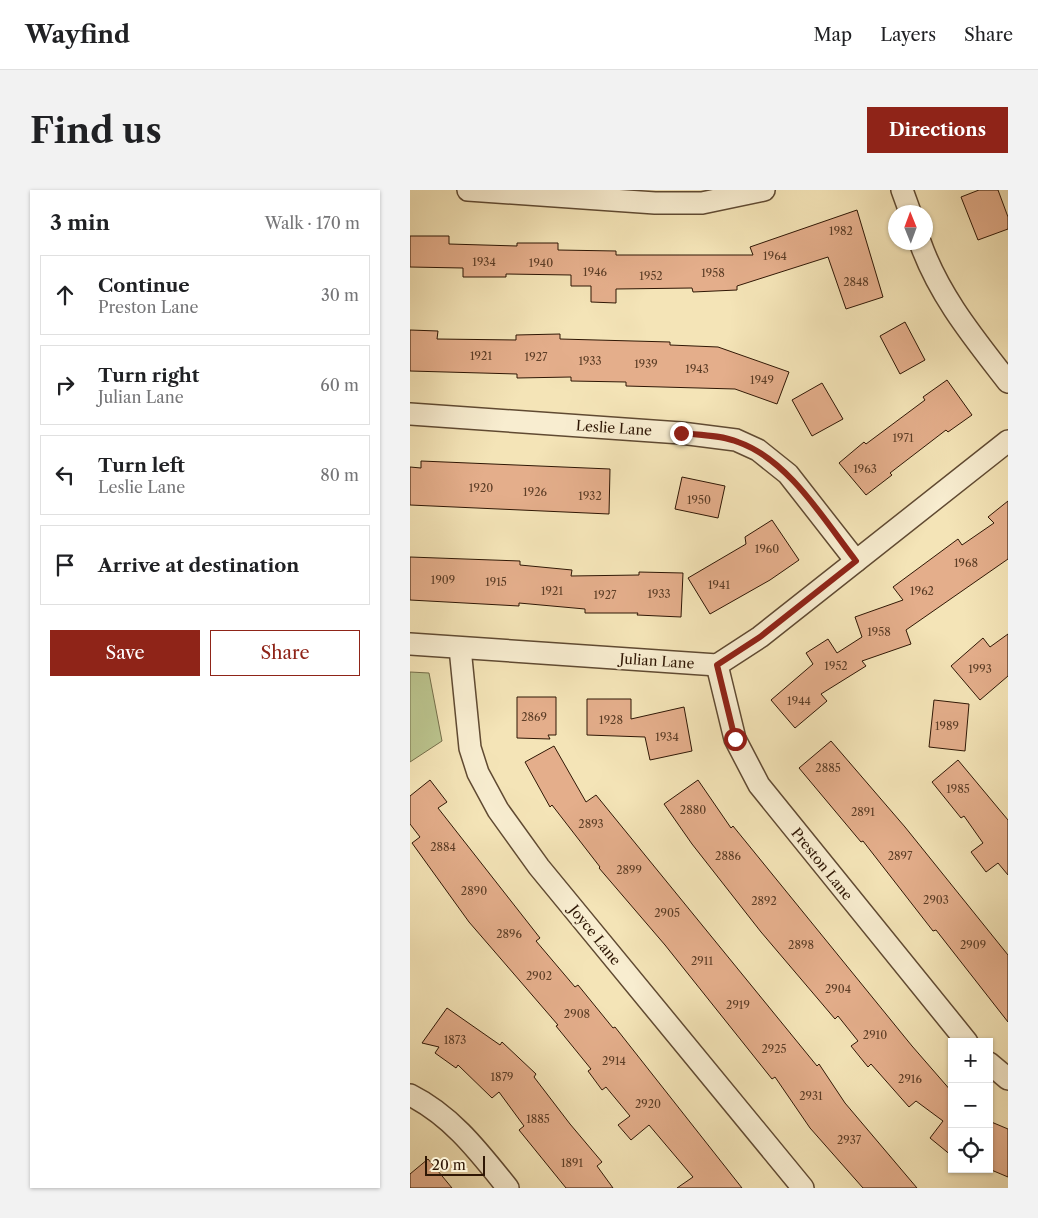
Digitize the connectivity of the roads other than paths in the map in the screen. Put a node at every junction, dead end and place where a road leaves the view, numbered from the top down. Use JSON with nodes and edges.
{"nodes":[{"id":1,"x":468,"y":190,"type":"edge"},
{"id":2,"x":764,"y":190,"type":"edge"},
{"id":3,"x":902,"y":190,"type":"edge"},
{"id":4,"x":907,"y":205,"type":"edge"},
{"id":5,"x":924,"y":250,"type":"edge"},
{"id":6,"x":1008,"y":382,"type":"edge"},
{"id":7,"x":410,"y":414,"type":"edge"},
{"id":8,"x":1008,"y":441,"type":"edge"},
{"id":9,"x":856,"y":561,"type":"junction"},
{"id":10,"x":410,"y":644,"type":"edge"},
{"id":11,"x":460,"y":648,"type":"junction"},
{"id":12,"x":717,"y":665,"type":"junction"},
{"id":13,"x":964,"y":1038,"type":"edge"},
{"id":14,"x":993,"y":1066,"type":"edge"},
{"id":15,"x":1008,"y":1079,"type":"edge"},
{"id":16,"x":410,"y":1094,"type":"edge"},
{"id":17,"x":508,"y":1188,"type":"edge"},
{"id":18,"x":803,"y":1188,"type":"edge"}],
"edges":[{"from":1,"to":2,"type":"street"},
{"from":3,"to":4,"type":"street"},
{"from":5,"to":6,"type":"street"},
{"from":7,"to":9,"type":"street","name":"Leslie Lane"},
{"from":8,"to":9,"type":"street"},
{"from":9,"to":12,"type":"street"},
{"from":10,"to":11,"type":"street","name":"Julian Lane"},
{"from":11,"to":12,"type":"street","name":"Julian Lane"},
{"from":11,"to":18,"type":"street","name":"Joyce Lane"},
{"from":12,"to":13,"type":"street","name":"Preston Lane"},
{"from":14,"to":15,"type":"street"},
{"from":16,"to":17,"type":"street"}]}
